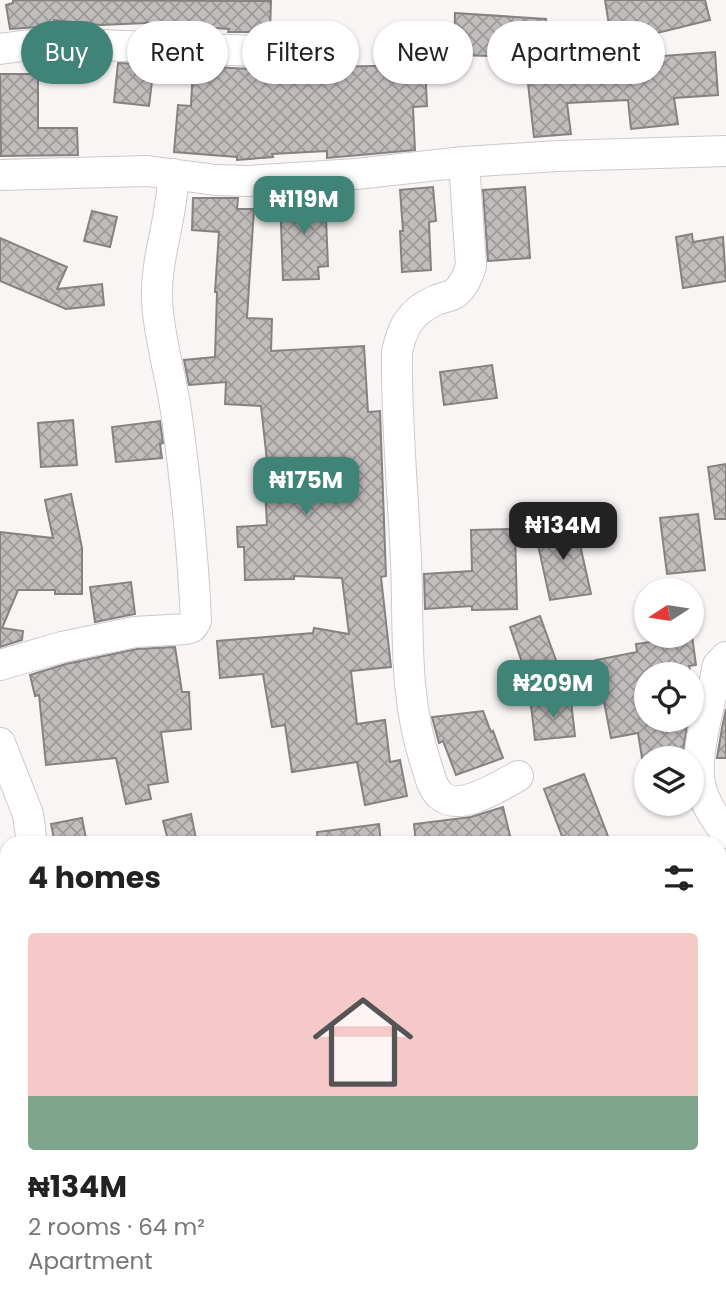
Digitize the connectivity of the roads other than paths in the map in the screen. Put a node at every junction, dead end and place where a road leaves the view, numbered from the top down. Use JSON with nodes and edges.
{"nodes":[{"id":1,"x":0,"y":48,"type":"edge"},
{"id":2,"x":242,"y":50,"type":"edge"},
{"id":3,"x":726,"y":152,"type":"edge"},
{"id":4,"x":464,"y":162,"type":"junction"},
{"id":5,"x":0,"y":174,"type":"edge"},
{"id":6,"x":173,"y":174,"type":"junction"},
{"id":7,"x":726,"y":657,"type":"edge"},
{"id":8,"x":0,"y":666,"type":"edge"},
{"id":9,"x":0,"y":743,"type":"edge"},
{"id":10,"x":518,"y":776,"type":"dead end"},
{"id":11,"x":726,"y":833,"type":"edge"},
{"id":12,"x":31,"y":836,"type":"edge"}],
"edges":[{"from":1,"to":2,"type":"street"},
{"from":3,"to":4,"type":"street"},
{"from":4,"to":6,"type":"street"},
{"from":4,"to":10,"type":"street"},
{"from":5,"to":6,"type":"street"},
{"from":6,"to":8,"type":"street"},
{"from":7,"to":11,"type":"street"},
{"from":9,"to":12,"type":"street"}]}
